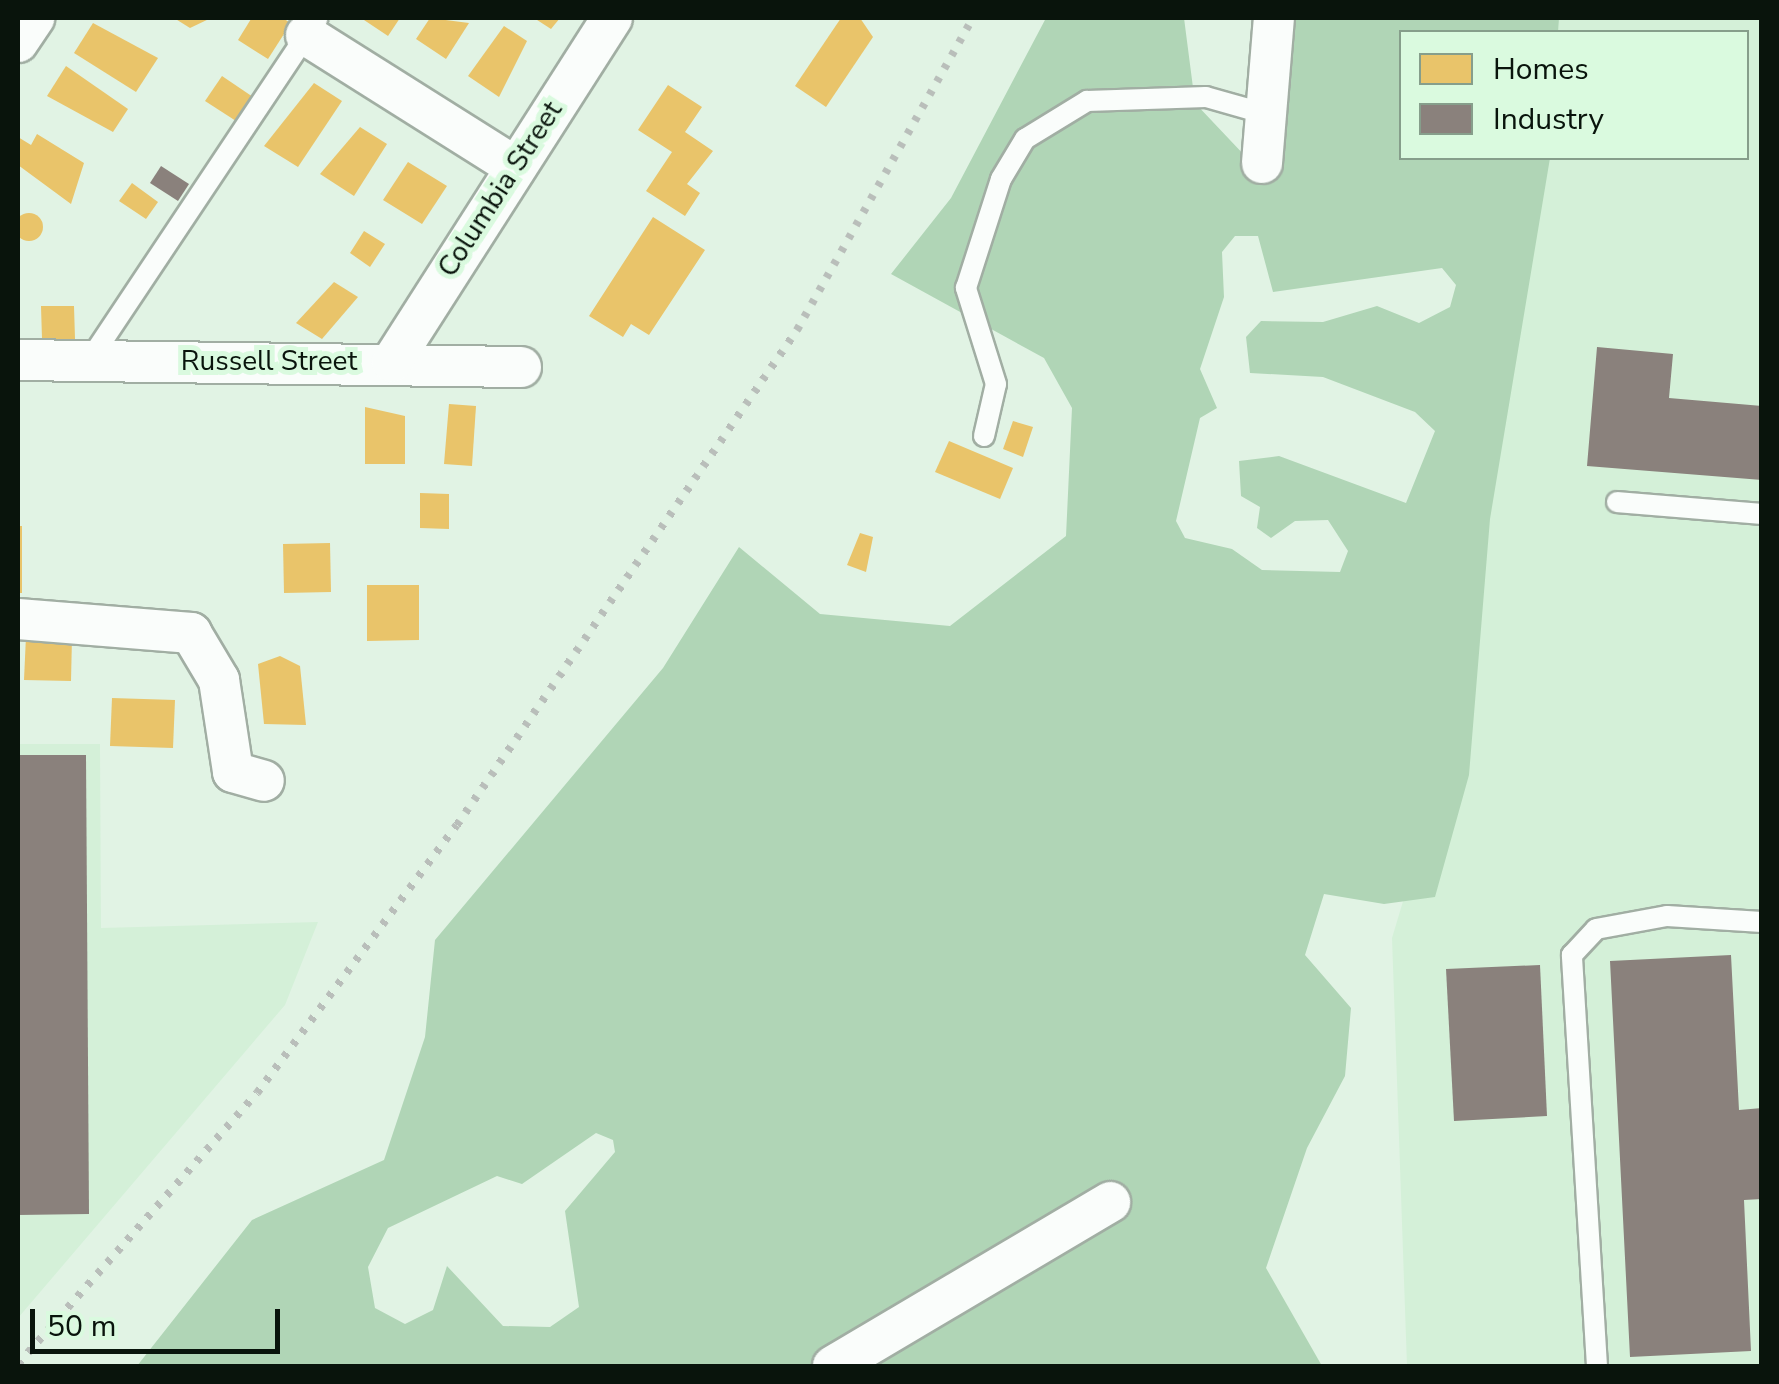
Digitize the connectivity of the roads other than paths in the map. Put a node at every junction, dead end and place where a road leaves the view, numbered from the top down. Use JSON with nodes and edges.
{"nodes":[{"id":1,"x":34,"y":18,"type":"edge"},
{"id":2,"x":1274,"y":18,"type":"edge"},
{"id":3,"x":605,"y":20,"type":"edge"},
{"id":4,"x":312,"y":26,"type":"edge"},
{"id":5,"x":18,"y":42,"type":"edge"},
{"id":6,"x":1266,"y":114,"type":"junction"},
{"id":7,"x":1262,"y":163,"type":"dead end"},
{"id":8,"x":516,"y":167,"type":"junction"},
{"id":9,"x":18,"y":360,"type":"edge"},
{"id":10,"x":89,"y":360,"type":"junction"},
{"id":11,"x":392,"y":362,"type":"junction"},
{"id":12,"x":521,"y":367,"type":"dead end"},
{"id":13,"x":984,"y":436,"type":"dead end"},
{"id":14,"x":1617,"y":502,"type":"dead end"},
{"id":15,"x":1762,"y":514,"type":"edge"},
{"id":16,"x":18,"y":619,"type":"edge"},
{"id":17,"x":264,"y":781,"type":"dead end"},
{"id":18,"x":1762,"y":922,"type":"edge"},
{"id":19,"x":1110,"y":1202,"type":"dead end"},
{"id":20,"x":834,"y":1366,"type":"edge"},
{"id":21,"x":1597,"y":1366,"type":"edge"}],
"edges":[{"from":1,"to":5,"type":"street"},
{"from":2,"to":6,"type":"street"},
{"from":3,"to":8,"type":"street","name":"Columbia Street"},
{"from":4,"to":8,"type":"street"},
{"from":4,"to":10,"type":"lane"},
{"from":6,"to":7,"type":"street"},
{"from":6,"to":13,"type":"lane"},
{"from":8,"to":11,"type":"street","name":"Columbia Street"},
{"from":9,"to":10,"type":"street","name":"Russell Street"},
{"from":10,"to":11,"type":"street","name":"Russell Street"},
{"from":11,"to":12,"type":"street","name":"Russell Street"},
{"from":14,"to":15,"type":"lane"},
{"from":16,"to":17,"type":"street"},
{"from":18,"to":21,"type":"lane"},
{"from":19,"to":20,"type":"street"}]}
